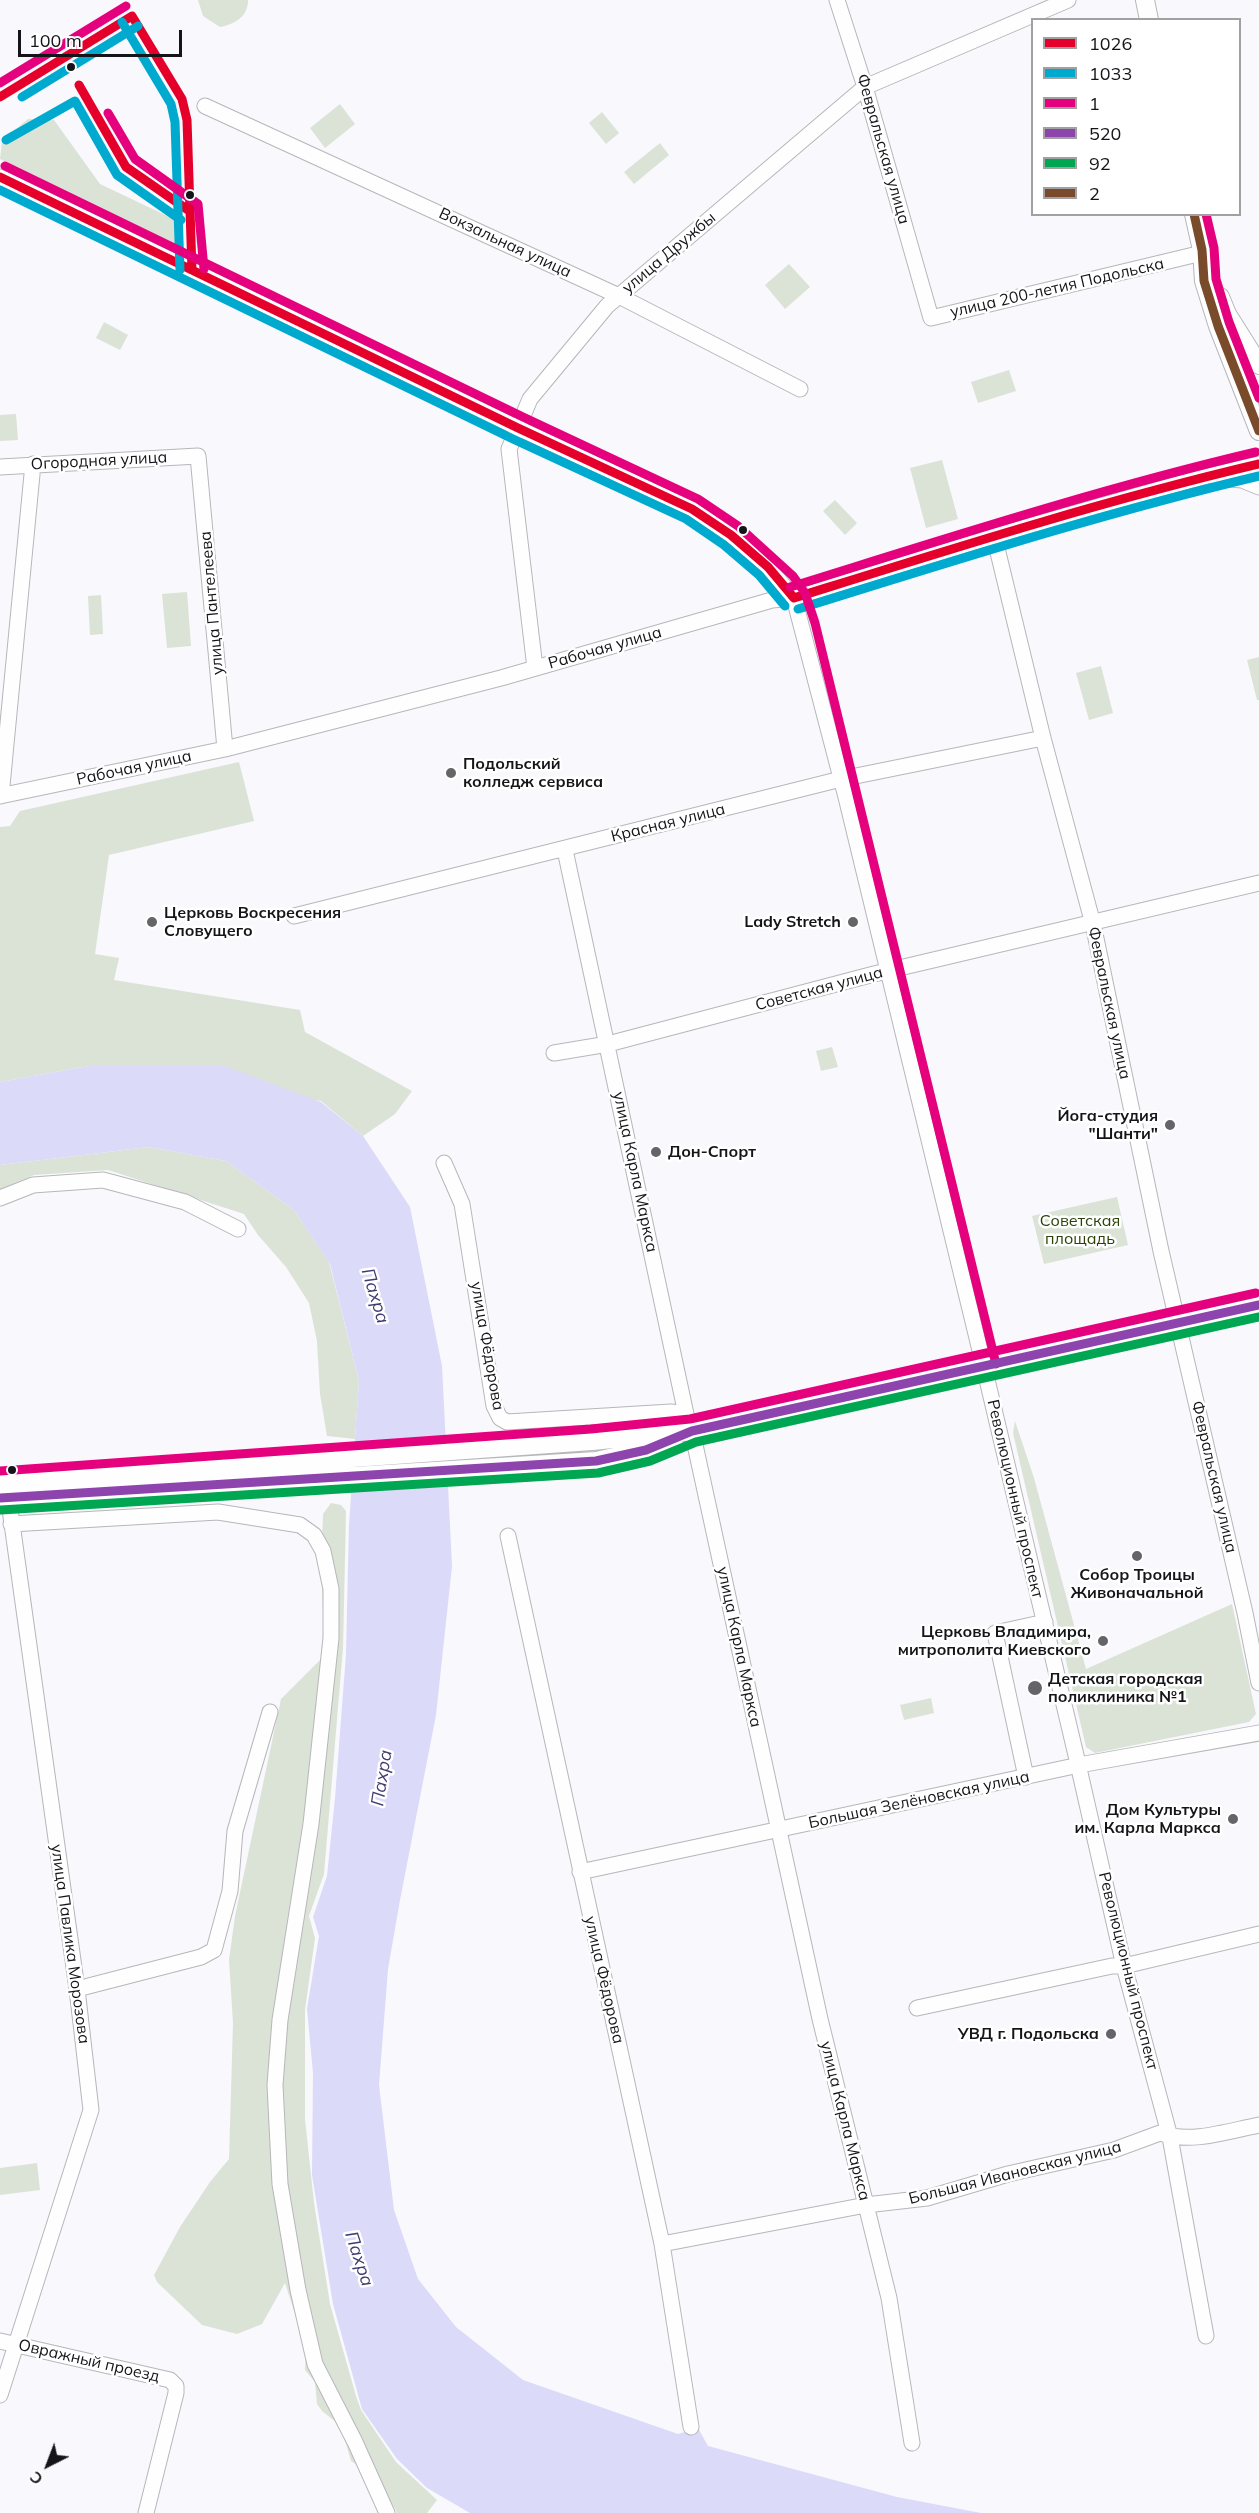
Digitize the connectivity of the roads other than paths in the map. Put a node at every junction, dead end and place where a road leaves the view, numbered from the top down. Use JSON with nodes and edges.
{"nodes":[{"id":1,"x":837,"y":0,"type":"edge"},
{"id":2,"x":1068,"y":0,"type":"edge"},
{"id":3,"x":1145,"y":0,"type":"edge"},
{"id":4,"x":1149,"y":18,"type":"edge"},
{"id":5,"x":865,"y":87,"type":"junction"},
{"id":6,"x":205,"y":106,"type":"dead end"},
{"id":7,"x":0,"y":177,"type":"edge"},
{"id":8,"x":1194,"y":216,"type":"edge"},
{"id":9,"x":1202,"y":252,"type":"junction"},
{"id":10,"x":619,"y":296,"type":"junction"},
{"id":11,"x":926,"y":298,"type":"joint"},
{"id":12,"x":1259,"y":365,"type":"edge"},
{"id":13,"x":800,"y":389,"type":"dead end"},
{"id":14,"x":518,"y":428,"type":"junction"},
{"id":15,"x":1259,"y":431,"type":"edge"},
{"id":16,"x":198,"y":456,"type":"joint"},
{"id":17,"x":33,"y":464,"type":"junction"},
{"id":18,"x":1259,"y":464,"type":"edge"},
{"id":19,"x":0,"y":467,"type":"edge"},
{"id":20,"x":1203,"y":477,"type":"junction"},
{"id":21,"x":1259,"y":487,"type":"edge"},
{"id":22,"x":994,"y":536,"type":"junction"},
{"id":23,"x":794,"y":598,"type":"junction"},
{"id":24,"x":535,"y":668,"type":"junction"},
{"id":25,"x":1043,"y":738,"type":"junction"},
{"id":26,"x":225,"y":749,"type":"junction"},
{"id":27,"x":841,"y":779,"type":"junction"},
{"id":28,"x":1,"y":796,"type":"edge"},
{"id":29,"x":565,"y":850,"type":"junction"},
{"id":30,"x":1259,"y":883,"type":"edge"},
{"id":31,"x":294,"y":916,"type":"dead end"},
{"id":32,"x":1093,"y":924,"type":"junction"},
{"id":33,"x":888,"y":971,"type":"junction"},
{"id":34,"x":608,"y":1044,"type":"junction"},
{"id":35,"x":554,"y":1053,"type":"dead end"},
{"id":36,"x":444,"y":1163,"type":"dead end"},
{"id":37,"x":0,"y":1198,"type":"edge"},
{"id":38,"x":238,"y":1229,"type":"dead end"},
{"id":39,"x":1259,"y":1305,"type":"edge"},
{"id":40,"x":1179,"y":1324,"type":"junction"},
{"id":41,"x":984,"y":1368,"type":"junction"},
{"id":42,"x":686,"y":1414,"type":"junction"},
{"id":43,"x":692,"y":1431,"type":"junction"},
{"id":44,"x":4,"y":1490,"type":"edge"},
{"id":45,"x":11,"y":1524,"type":"junction"},
{"id":46,"x":507,"y":1536,"type":"dead end"},
{"id":47,"x":1045,"y":1622,"type":"junction"},
{"id":48,"x":1259,"y":1683,"type":"edge"},
{"id":49,"x":270,"y":1712,"type":"dead end"},
{"id":50,"x":1259,"y":1733,"type":"edge"},
{"id":51,"x":1079,"y":1765,"type":"junction"},
{"id":52,"x":1026,"y":1777,"type":"junction"},
{"id":53,"x":778,"y":1829,"type":"junction"},
{"id":54,"x":580,"y":1872,"type":"junction"},
{"id":55,"x":1259,"y":1934,"type":"edge"},
{"id":56,"x":1124,"y":1966,"type":"junction"},
{"id":57,"x":77,"y":1989,"type":"junction"},
{"id":58,"x":917,"y":2008,"type":"dead end"},
{"id":59,"x":1259,"y":2125,"type":"edge"},
{"id":60,"x":1170,"y":2137,"type":"junction"},
{"id":61,"x":866,"y":2205,"type":"junction"},
{"id":62,"x":662,"y":2244,"type":"junction"},
{"id":63,"x":1206,"y":2336,"type":"dead end"},
{"id":64,"x":7,"y":2343,"type":"edge"},
{"id":65,"x":0,"y":2395,"type":"edge"},
{"id":66,"x":691,"y":2427,"type":"dead end"},
{"id":67,"x":912,"y":2443,"type":"dead end"},
{"id":68,"x":146,"y":2513,"type":"edge"},
{"id":69,"x":387,"y":2513,"type":"edge"}],
"edges":[{"from":1,"to":5,"type":"street","name":"Февральская улица"},
{"from":2,"to":5,"type":"street","name":"улица Дружбы"},
{"from":3,"to":4,"type":"main road"},
{"from":5,"to":10,"type":"street","name":"улица Дружбы"},
{"from":5,"to":11,"type":"street","name":"Февральская улица"},
{"from":6,"to":10,"type":"street","name":"Вокзальная улица"},
{"from":7,"to":14,"type":"street","name":"Революционный проспект"},
{"from":8,"to":9,"type":"main road"},
{"from":9,"to":11,"type":"street","name":"улица 200-летия Подольска"},
{"from":9,"to":12,"type":"main road"},
{"from":9,"to":15,"type":"main road"},
{"from":10,"to":13,"type":"street","name":"Вокзальная улица"},
{"from":10,"to":14,"type":"street","name":"улица Дружбы"},
{"from":14,"to":23,"type":"street","name":"Революционный проспект"},
{"from":14,"to":24,"type":"street","name":"улица Дружбы"},
{"from":16,"to":17,"type":"street","name":"Огородная улица"},
{"from":16,"to":26,"type":"street","name":"улица Пантелеева"},
{"from":17,"to":19,"type":"street","name":"Огородная улица"},
{"from":17,"to":28,"type":"street"},
{"from":18,"to":20,"type":"street","name":"Рабочая улица"},
{"from":20,"to":21,"type":"street","name":"Рабочая улица"},
{"from":20,"to":22,"type":"street","name":"Рабочая улица"},
{"from":22,"to":23,"type":"street","name":"Рабочая улица"},
{"from":22,"to":25,"type":"street","name":"Февральская улица"},
{"from":23,"to":24,"type":"street","name":"Рабочая улица"},
{"from":23,"to":27,"type":"street","name":"Революционный проспект"},
{"from":24,"to":26,"type":"street","name":"Рабочая улица"},
{"from":25,"to":27,"type":"street","name":"Красная улица"},
{"from":25,"to":32,"type":"street","name":"Февральская улица"},
{"from":26,"to":28,"type":"street","name":"Рабочая улица"},
{"from":27,"to":29,"type":"street","name":"Красная улица"},
{"from":27,"to":33,"type":"street","name":"Революционный проспект"},
{"from":29,"to":31,"type":"street","name":"Красная улица"},
{"from":29,"to":34,"type":"street","name":"улица Карла Маркса"},
{"from":30,"to":32,"type":"street","name":"Советская улица"},
{"from":32,"to":33,"type":"street","name":"Советская улица"},
{"from":32,"to":40,"type":"street","name":"Февральская улица"},
{"from":33,"to":34,"type":"street","name":"Советская улица"},
{"from":33,"to":41,"type":"street","name":"Революционный проспект"},
{"from":34,"to":35,"type":"street","name":"Советская улица"},
{"from":34,"to":42,"type":"street","name":"улица Карла Маркса"},
{"from":36,"to":42,"type":"street","name":"улица Фёдорова"},
{"from":37,"to":38,"type":"street"},
{"from":39,"to":40,"type":"main road"},
{"from":40,"to":41,"type":"main road"},
{"from":40,"to":48,"type":"street","name":"Февральская улица"},
{"from":41,"to":43,"type":"main road"},
{"from":41,"to":47,"type":"street","name":"Революционный проспект"},
{"from":42,"to":43,"type":"street","name":"улица Карла Маркса"},
{"from":43,"to":44,"type":"main road"},
{"from":43,"to":44,"type":"main road"},
{"from":43,"to":53,"type":"street","name":"улица Карла Маркса"},
{"from":44,"to":45,"type":"street","name":"улица Павлика Морозова"},
{"from":45,"to":57,"type":"street","name":"улица Павлика Морозова"},
{"from":45,"to":69,"type":"street"},
{"from":46,"to":54,"type":"street","name":"улица Фёдорова"},
{"from":47,"to":51,"type":"street","name":"Революционный проспект"},
{"from":47,"to":52,"type":"street"},
{"from":49,"to":57,"type":"street"},
{"from":50,"to":51,"type":"street","name":"Большая Зелёновская улица"},
{"from":51,"to":52,"type":"street","name":"Большая Зелёновская улица"},
{"from":51,"to":56,"type":"street","name":"Революционный проспект"},
{"from":52,"to":53,"type":"street","name":"Большая Зелёновская улица"},
{"from":53,"to":54,"type":"street","name":"Большая Зелёновская улица"},
{"from":53,"to":61,"type":"street","name":"улица Карла Маркса"},
{"from":54,"to":62,"type":"street","name":"улица Фёдорова"},
{"from":55,"to":56,"type":"street"},
{"from":56,"to":58,"type":"street"},
{"from":56,"to":60,"type":"street","name":"Революционный проспект"},
{"from":57,"to":64,"type":"street","name":"улица Павлика Морозова"},
{"from":59,"to":60,"type":"street","name":"Большая Ивановская улица"},
{"from":60,"to":61,"type":"street","name":"Большая Ивановская улица"},
{"from":60,"to":63,"type":"street","name":"Революционный проспект"},
{"from":61,"to":62,"type":"street","name":"Большая Ивановская улица"},
{"from":61,"to":67,"type":"street","name":"улица Карла Маркса"},
{"from":62,"to":66,"type":"street","name":"улица Фёдорова"},
{"from":64,"to":65,"type":"street","name":"улица Павлика Морозова"},
{"from":64,"to":68,"type":"street","name":"Овражный проезд"}]}
